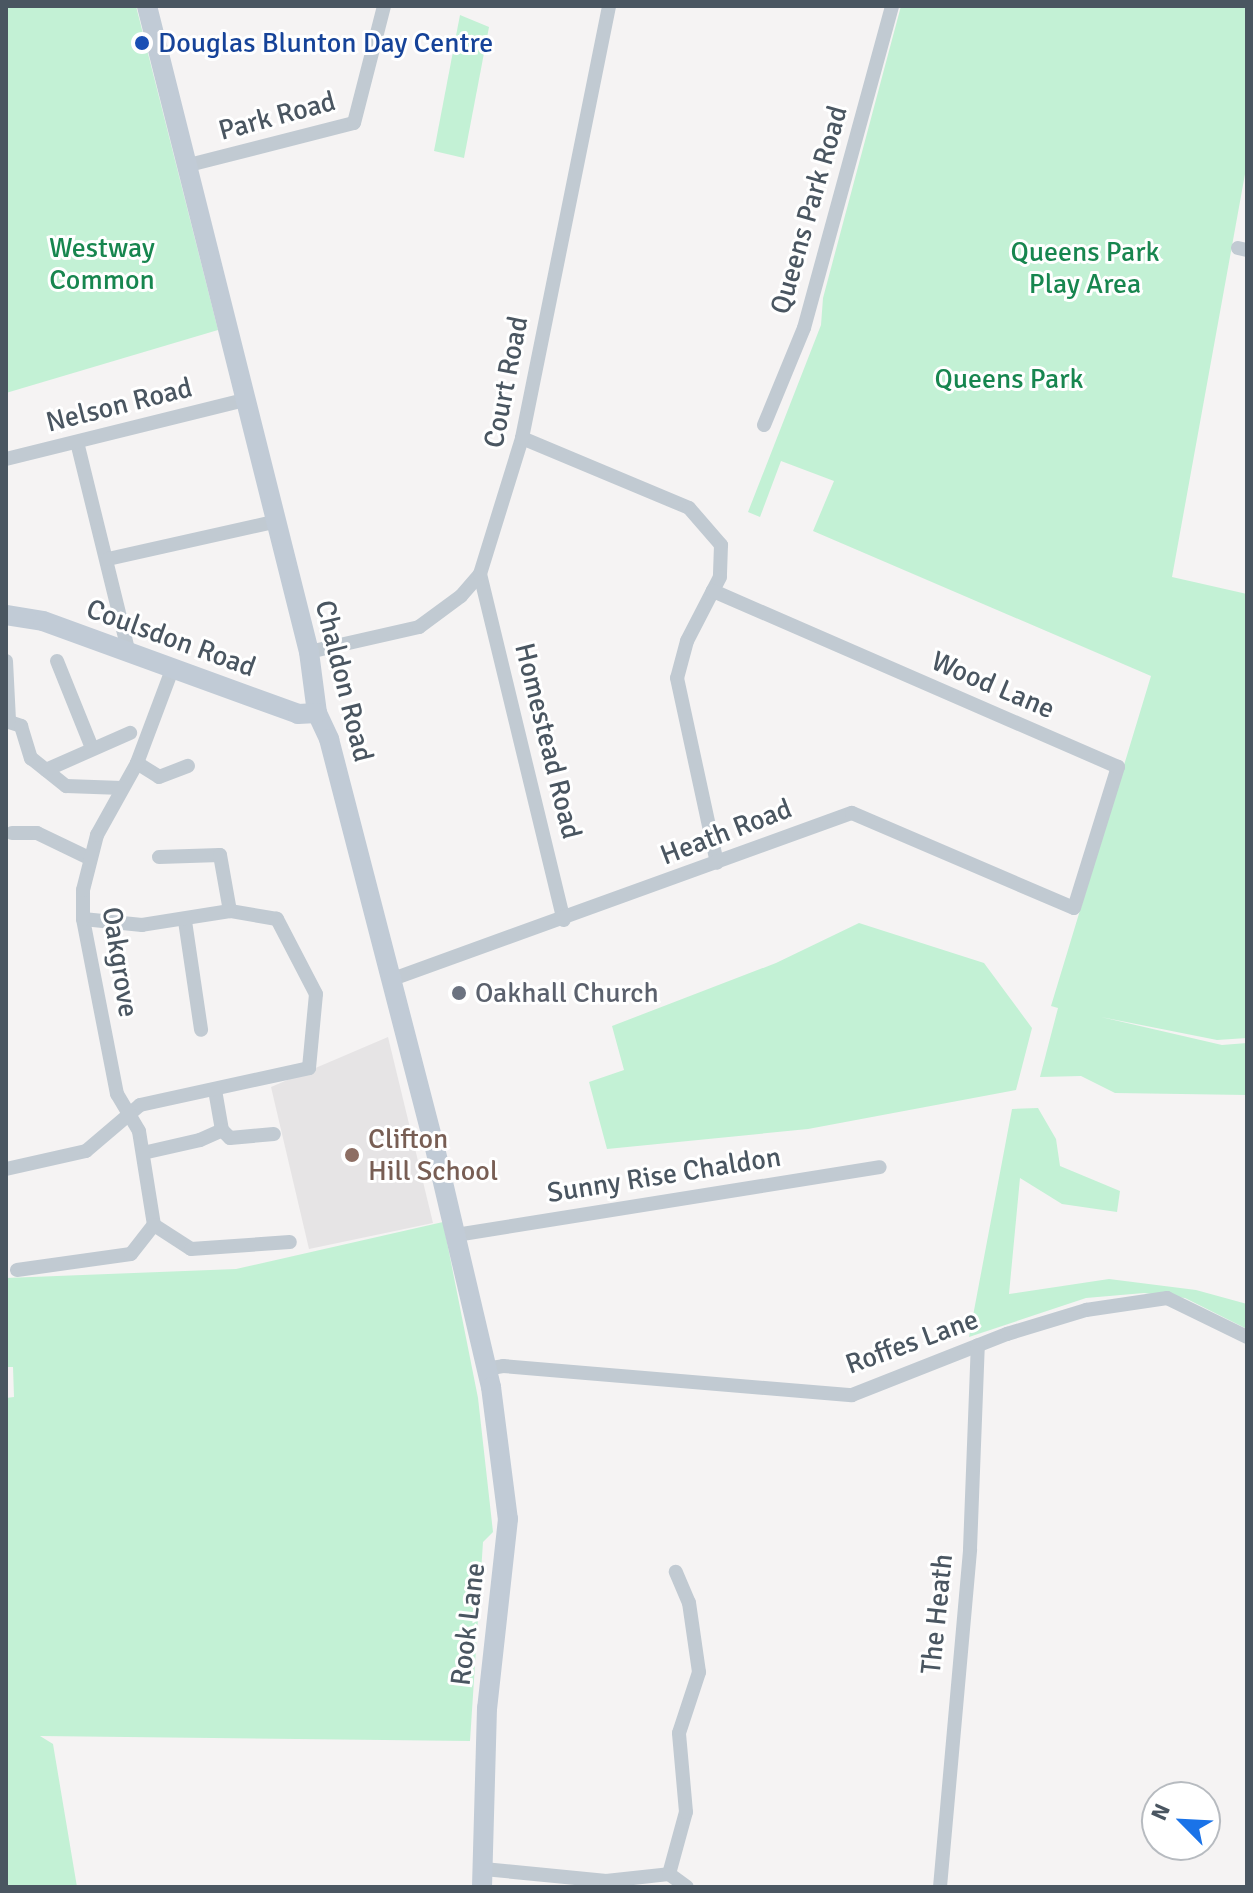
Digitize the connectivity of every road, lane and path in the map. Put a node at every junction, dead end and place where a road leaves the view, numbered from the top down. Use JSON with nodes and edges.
{"nodes":[{"id":1,"x":147,"y":6,"type":"edge"},
{"id":2,"x":384,"y":6,"type":"edge"},
{"id":3,"x":609,"y":6,"type":"edge"},
{"id":4,"x":892,"y":6,"type":"edge"},
{"id":5,"x":189,"y":165,"type":"junction"},
{"id":6,"x":244,"y":400,"type":"junction"},
{"id":7,"x":764,"y":425,"type":"dead end"},
{"id":8,"x":522,"y":438,"type":"junction"},
{"id":9,"x":77,"y":442,"type":"junction"},
{"id":10,"x":6,"y":459,"type":"edge"},
{"id":11,"x":274,"y":522,"type":"junction"},
{"id":12,"x":108,"y":559,"type":"junction"},
{"id":13,"x":480,"y":574,"type":"junction"},
{"id":14,"x":713,"y":591,"type":"junction"},
{"id":15,"x":6,"y":615,"type":"edge"},
{"id":16,"x":309,"y":652,"type":"junction"},
{"id":17,"x":129,"y":653,"type":"junction"},
{"id":18,"x":6,"y":661,"type":"edge"},
{"id":19,"x":57,"y":661,"type":"dead end"},
{"id":20,"x":172,"y":670,"type":"junction"},
{"id":21,"x":317,"y":713,"type":"junction"},
{"id":22,"x":8,"y":721,"type":"edge"},
{"id":23,"x":130,"y":733,"type":"dead end"},
{"id":24,"x":92,"y":748,"type":"junction"},
{"id":25,"x":137,"y":763,"type":"junction"},
{"id":26,"x":188,"y":766,"type":"dead end"},
{"id":27,"x":46,"y":770,"type":"junction"},
{"id":28,"x":122,"y":788,"type":"junction"},
{"id":29,"x":12,"y":833,"type":"dead end"},
{"id":30,"x":159,"y":857,"type":"dead end"},
{"id":31,"x":89,"y":858,"type":"junction"},
{"id":32,"x":717,"y":863,"type":"junction"},
{"id":33,"x":1074,"y":908,"type":"joint"},
{"id":34,"x":230,"y":911,"type":"junction"},
{"id":35,"x":83,"y":919,"type":"junction"},
{"id":36,"x":564,"y":920,"type":"junction"},
{"id":37,"x":185,"y":921,"type":"junction"},
{"id":38,"x":390,"y":980,"type":"junction"},
{"id":39,"x":201,"y":1030,"type":"dead end"},
{"id":40,"x":215,"y":1090,"type":"junction"},
{"id":41,"x":130,"y":1113,"type":"junction"},
{"id":42,"x":222,"y":1130,"type":"junction"},
{"id":43,"x":274,"y":1134,"type":"dead end"},
{"id":44,"x":143,"y":1153,"type":"junction"},
{"id":45,"x":880,"y":1167,"type":"dead end"},
{"id":46,"x":6,"y":1169,"type":"edge"},
{"id":47,"x":154,"y":1225,"type":"junction"},
{"id":48,"x":456,"y":1235,"type":"junction"},
{"id":49,"x":290,"y":1242,"type":"dead end"},
{"id":50,"x":17,"y":1270,"type":"dead end"},
{"id":51,"x":1247,"y":1337,"type":"edge"},
{"id":52,"x":978,"y":1345,"type":"junction"},
{"id":53,"x":486,"y":1369,"type":"junction"},
{"id":54,"x":676,"y":1572,"type":"dead end"},
{"id":55,"x":669,"y":1874,"type":"junction"},
{"id":56,"x":483,"y":1878,"type":"edge"},
{"id":57,"x":687,"y":1887,"type":"edge"},
{"id":58,"x":940,"y":1887,"type":"edge"}],
"edges":[{"from":1,"to":5,"type":"main road","name":"Chaldon Road"},
{"from":2,"to":5,"type":"street","name":"Park Road"},
{"from":3,"to":8,"type":"street","name":"Court Road"},
{"from":4,"to":7,"type":"street","name":"Queens Park Road"},
{"from":5,"to":6,"type":"main road","name":"Chaldon Road"},
{"from":6,"to":9,"type":"street","name":"Nelson Road"},
{"from":6,"to":11,"type":"main road","name":"Chaldon Road"},
{"from":8,"to":13,"type":"street","name":"Court Road"},
{"from":8,"to":14,"type":"street"},
{"from":9,"to":10,"type":"street","name":"Nelson Road"},
{"from":9,"to":12,"type":"street"},
{"from":11,"to":12,"type":"street"},
{"from":11,"to":16,"type":"main road","name":"Chaldon Road"},
{"from":12,"to":17,"type":"street"},
{"from":13,"to":16,"type":"street","name":"Court Road"},
{"from":13,"to":36,"type":"street","name":"Homestead Road"},
{"from":14,"to":32,"type":"street"},
{"from":14,"to":33,"type":"street","name":"Wood Lane"},
{"from":15,"to":17,"type":"main road","name":"Coulsdon Road"},
{"from":16,"to":21,"type":"main road","name":"Chaldon Road"},
{"from":17,"to":20,"type":"main road","name":"Coulsdon Road"},
{"from":18,"to":22,"type":"street"},
{"from":19,"to":24,"type":"street"},
{"from":20,"to":21,"type":"main road","name":"Coulsdon Road"},
{"from":20,"to":25,"type":"street","name":"Oakgrove"},
{"from":21,"to":38,"type":"main road","name":"Chaldon Road"},
{"from":22,"to":27,"type":"street"},
{"from":23,"to":24,"type":"street"},
{"from":24,"to":27,"type":"street"},
{"from":25,"to":26,"type":"street"},
{"from":25,"to":28,"type":"street","name":"Oakgrove"},
{"from":27,"to":28,"type":"street"},
{"from":28,"to":31,"type":"street","name":"Oakgrove"},
{"from":29,"to":31,"type":"street"},
{"from":30,"to":34,"type":"street"},
{"from":31,"to":35,"type":"street","name":"Oakgrove"},
{"from":32,"to":33,"type":"street","name":"Heath Road"},
{"from":32,"to":36,"type":"street","name":"Heath Road"},
{"from":34,"to":37,"type":"street"},
{"from":34,"to":40,"type":"street"},
{"from":35,"to":37,"type":"street"},
{"from":35,"to":41,"type":"street","name":"Oakgrove"},
{"from":36,"to":38,"type":"street","name":"Heath Road"},
{"from":37,"to":39,"type":"street"},
{"from":38,"to":48,"type":"main road","name":"Chaldon Road"},
{"from":40,"to":41,"type":"street"},
{"from":40,"to":42,"type":"street"},
{"from":41,"to":44,"type":"street","name":"Oakgrove"},
{"from":41,"to":46,"type":"street"},
{"from":42,"to":43,"type":"street"},
{"from":42,"to":44,"type":"street"},
{"from":44,"to":47,"type":"street","name":"Oakgrove"},
{"from":45,"to":48,"type":"street","name":"Sunny Rise Chaldon"},
{"from":47,"to":49,"type":"street"},
{"from":47,"to":50,"type":"street"},
{"from":48,"to":53,"type":"main road","name":"Chaldon Road"},
{"from":51,"to":52,"type":"street","name":"Roffes Lane"},
{"from":52,"to":53,"type":"street","name":"Roffes Lane"},
{"from":52,"to":58,"type":"street","name":"The Heath"},
{"from":53,"to":56,"type":"main road","name":"Rook Lane"},
{"from":54,"to":55,"type":"street"},
{"from":55,"to":56,"type":"street"},
{"from":55,"to":57,"type":"street"}]}
